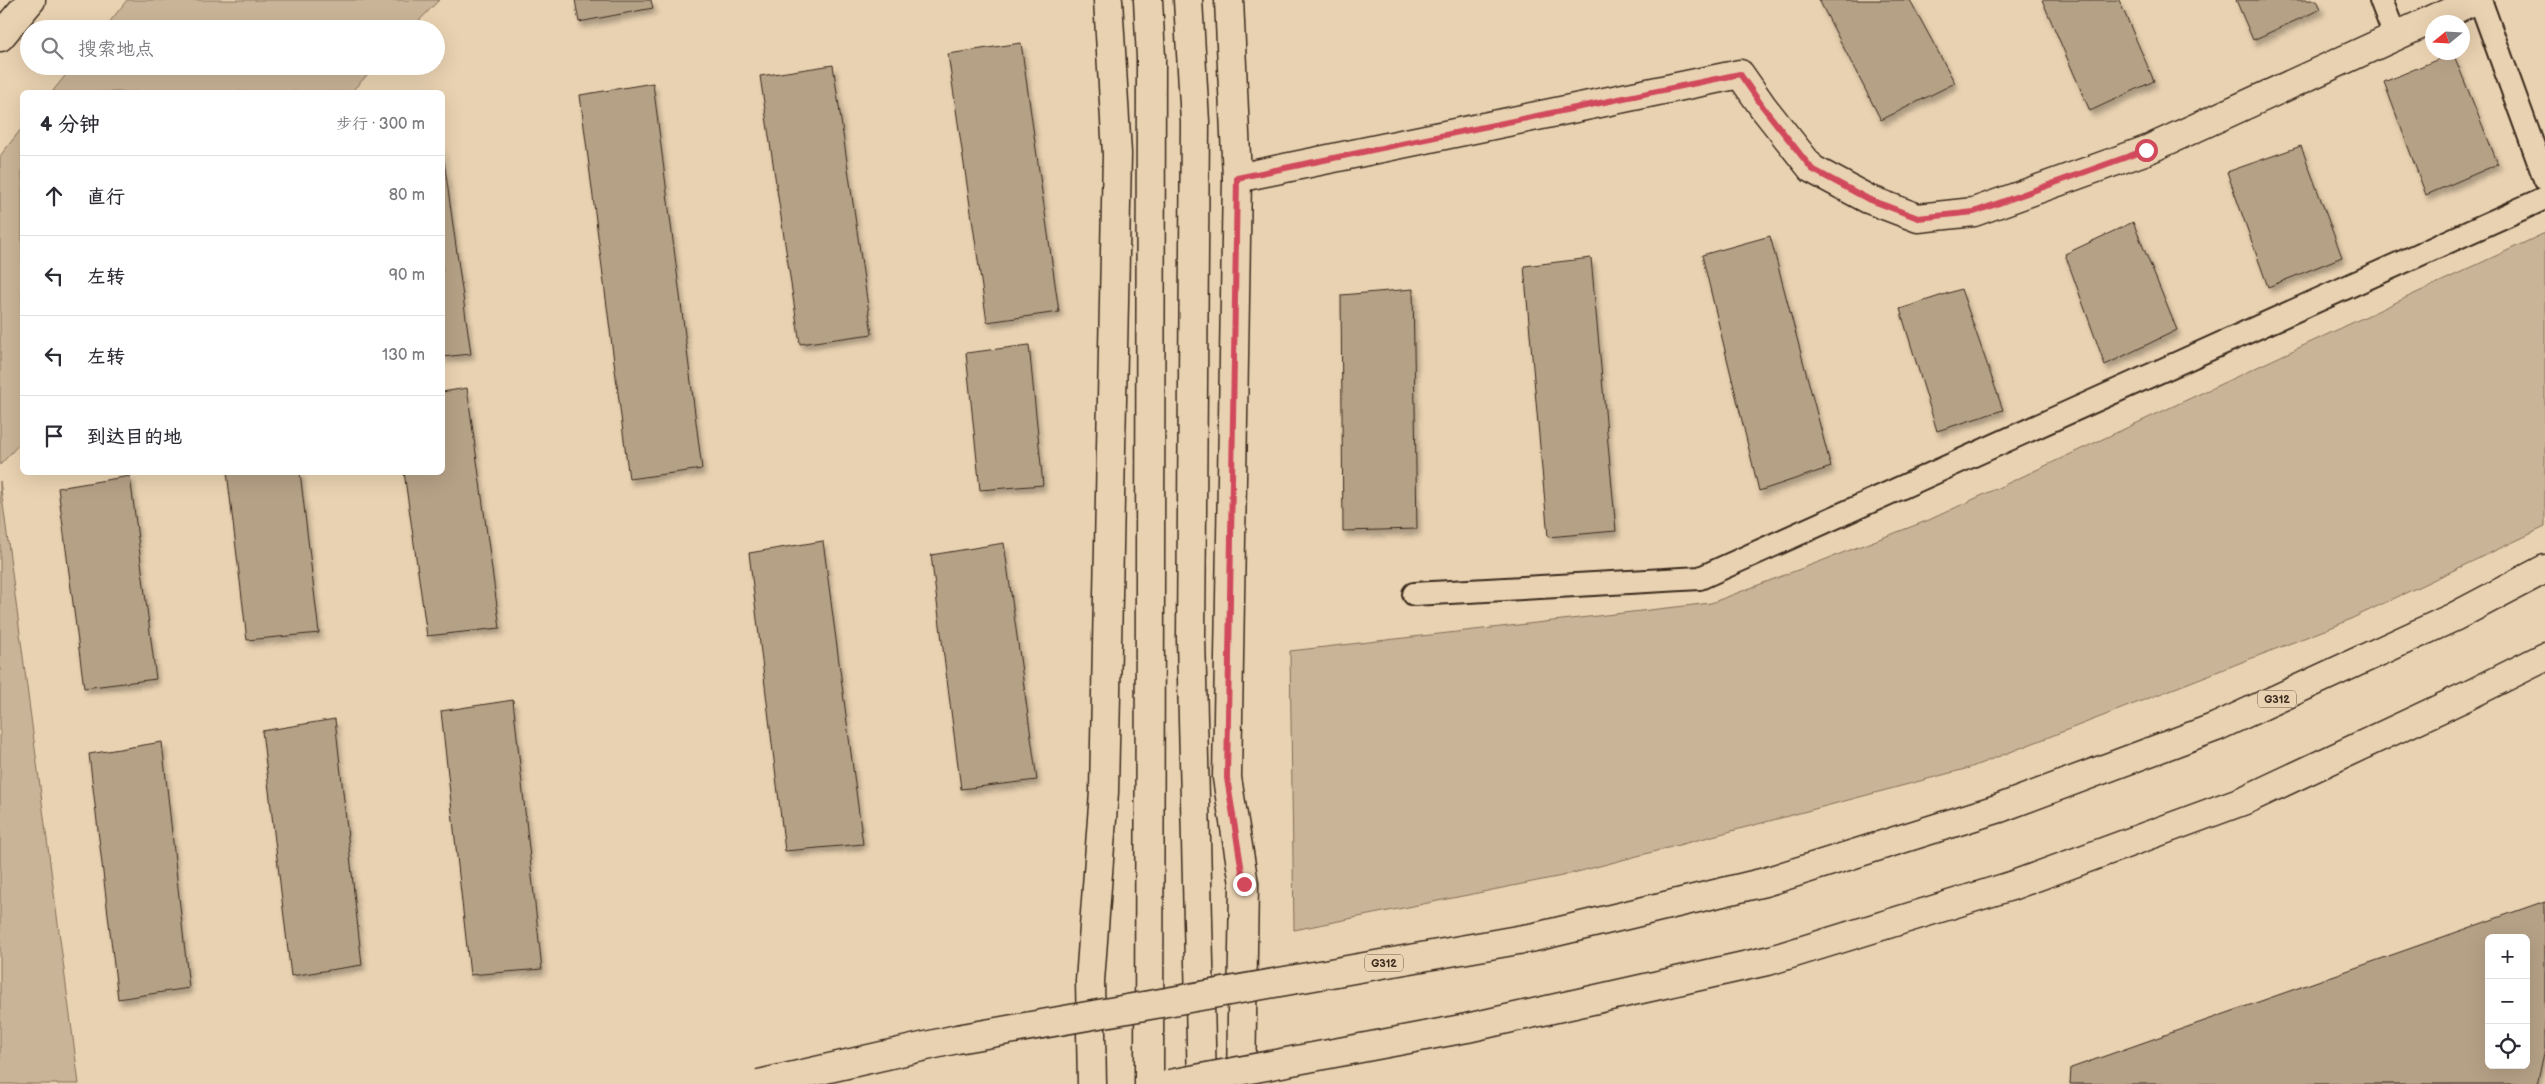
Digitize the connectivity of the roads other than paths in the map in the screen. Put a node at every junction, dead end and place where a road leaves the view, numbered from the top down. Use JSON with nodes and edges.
{"nodes":[{"id":1,"x":31,"y":0,"type":"edge"},
{"id":2,"x":1108,"y":0,"type":"edge"},
{"id":3,"x":1148,"y":0,"type":"edge"},
{"id":4,"x":1188,"y":0,"type":"edge"},
{"id":5,"x":1229,"y":0,"type":"edge"},
{"id":6,"x":2381,"y":0,"type":"edge"},
{"id":7,"x":2475,"y":0,"type":"edge"},
{"id":8,"x":2480,"y":0,"type":"edge"},
{"id":9,"x":2395,"y":36,"type":"junction"},
{"id":10,"x":0,"y":38,"type":"edge"},
{"id":11,"x":1237,"y":178,"type":"junction"},
{"id":12,"x":2545,"y":179,"type":"edge"},
{"id":13,"x":2545,"y":198,"type":"edge"},
{"id":14,"x":2545,"y":570,"type":"edge"},
{"id":15,"x":1414,"y":594,"type":"dead end"},
{"id":16,"x":2545,"y":657,"type":"edge"},
{"id":17,"x":759,"y":1084,"type":"edge"},
{"id":18,"x":1092,"y":1084,"type":"edge"},
{"id":19,"x":1149,"y":1084,"type":"edge"},
{"id":20,"x":1170,"y":1084,"type":"edge"},
{"id":21,"x":1202,"y":1084,"type":"edge"},
{"id":22,"x":1241,"y":1084,"type":"edge"}],
"edges":[{"from":1,"to":10,"type":"main road"},
{"from":2,"to":18,"type":"main road"},
{"from":3,"to":19,"type":"main road"},
{"from":4,"to":21,"type":"main road"},
{"from":5,"to":11,"type":"main road"},
{"from":6,"to":9,"type":"lane"},
{"from":7,"to":9,"type":"main road"},
{"from":8,"to":12,"type":"lane"},
{"from":9,"to":11,"type":"main road"},
{"from":11,"to":22,"type":"main road"},
{"from":13,"to":15,"type":"lane"},
{"from":14,"to":17,"type":"main road","number":"G312","bridge":true},
{"from":16,"to":20,"type":"main road","bridge":true}]}
